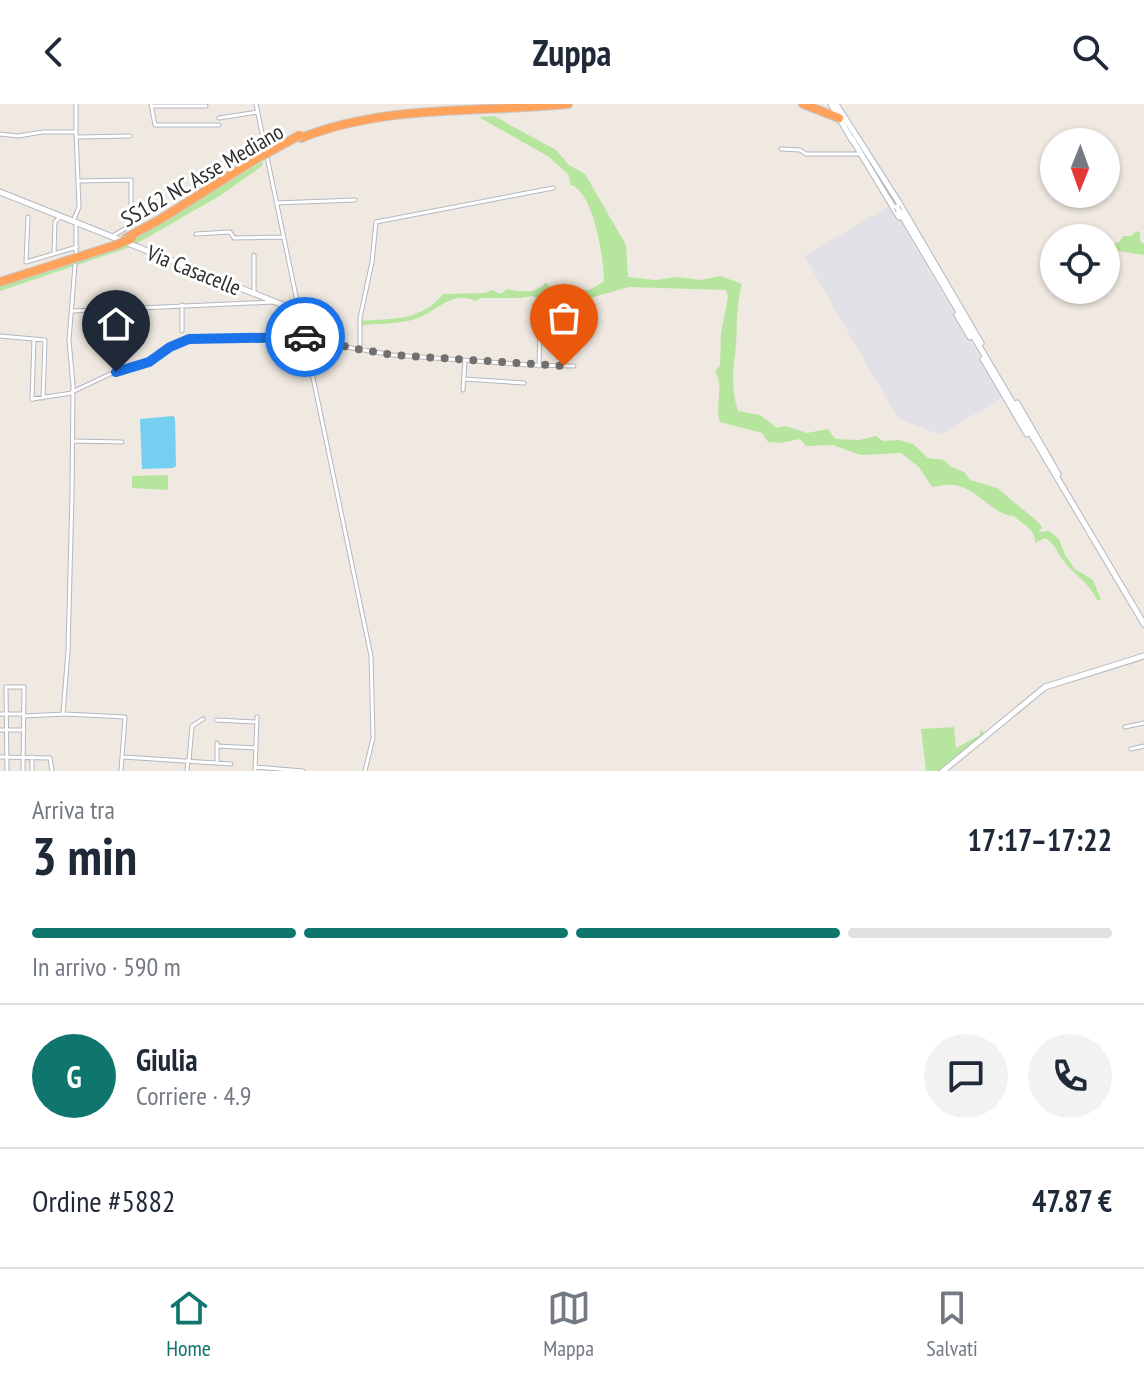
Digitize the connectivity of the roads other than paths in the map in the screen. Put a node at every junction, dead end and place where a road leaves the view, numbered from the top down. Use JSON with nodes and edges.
{"nodes":[{"id":1,"x":76,"y":104,"type":"edge"},
{"id":2,"x":256,"y":104,"type":"edge"},
{"id":3,"x":508,"y":104,"type":"edge"},
{"id":4,"x":568,"y":104,"type":"edge"},
{"id":5,"x":803,"y":104,"type":"edge"},
{"id":6,"x":152,"y":105,"type":"edge"},
{"id":7,"x":829,"y":105,"type":"edge"},
{"id":8,"x":206,"y":106,"type":"dead end"},
{"id":9,"x":448,"y":109,"type":"junction"},
{"id":10,"x":258,"y":112,"type":"junction"},
{"id":11,"x":219,"y":118,"type":"dead end"},
{"id":12,"x":839,"y":118,"type":"joint"},
{"id":13,"x":219,"y":125,"type":"dead end"},
{"id":14,"x":0,"y":134,"type":"edge"},
{"id":15,"x":77,"y":135,"type":"junction"},
{"id":16,"x":130,"y":136,"type":"dead end"},
{"id":17,"x":852,"y":139,"type":"junction"},
{"id":18,"x":781,"y":149,"type":"dead end"},
{"id":19,"x":859,"y":154,"type":"junction"},
{"id":20,"x":79,"y":181,"type":"junction"},
{"id":21,"x":553,"y":188,"type":"dead end"},
{"id":22,"x":0,"y":192,"type":"edge"},
{"id":23,"x":355,"y":200,"type":"dead end"},
{"id":24,"x":276,"y":203,"type":"junction"},
{"id":25,"x":898,"y":208,"type":"junction"},
{"id":26,"x":61,"y":216,"type":"junction"},
{"id":27,"x":28,"y":217,"type":"dead end"},
{"id":28,"x":75,"y":222,"type":"junction"},
{"id":29,"x":196,"y":234,"type":"dead end"},
{"id":30,"x":283,"y":237,"type":"junction"},
{"id":31,"x":113,"y":242,"type":"junction"},
{"id":32,"x":54,"y":254,"type":"junction"},
{"id":33,"x":254,"y":255,"type":"dead end"},
{"id":34,"x":75,"y":265,"type":"dead end"},
{"id":35,"x":0,"y":281,"type":"edge"},
{"id":36,"x":254,"y":294,"type":"junction"},
{"id":37,"x":274,"y":302,"type":"junction"},
{"id":38,"x":561,"y":303,"type":"dead end"},
{"id":39,"x":182,"y":305,"type":"junction"},
{"id":40,"x":72,"y":311,"type":"junction"},
{"id":41,"x":298,"y":311,"type":"junction"},
{"id":42,"x":540,"y":329,"type":"dead end"},
{"id":43,"x":182,"y":331,"type":"dead end"},
{"id":44,"x":0,"y":336,"type":"edge"},
{"id":45,"x":304,"y":337,"type":"junction"},
{"id":46,"x":34,"y":338,"type":"junction"},
{"id":47,"x":360,"y":350,"type":"junction"},
{"id":48,"x":465,"y":360,"type":"junction"},
{"id":49,"x":539,"y":366,"type":"junction"},
{"id":50,"x":564,"y":366,"type":"junction"},
{"id":51,"x":574,"y":366,"type":"dead end"},
{"id":52,"x":464,"y":379,"type":"junction"},
{"id":53,"x":524,"y":383,"type":"dead end"},
{"id":54,"x":463,"y":390,"type":"dead end"},
{"id":55,"x":72,"y":392,"type":"junction"},
{"id":56,"x":43,"y":398,"type":"junction"},
{"id":57,"x":73,"y":441,"type":"junction"},
{"id":58,"x":122,"y":442,"type":"dead end"},
{"id":59,"x":1071,"y":499,"type":"junction"},
{"id":60,"x":1144,"y":624,"type":"edge"},
{"id":61,"x":1144,"y":656,"type":"edge"},
{"id":62,"x":0,"y":714,"type":"edge"},
{"id":63,"x":7,"y":714,"type":"junction"},
{"id":64,"x":63,"y":714,"type":"junction"},
{"id":65,"x":24,"y":715,"type":"junction"},
{"id":66,"x":203,"y":719,"type":"dead end"},
{"id":67,"x":216,"y":721,"type":"dead end"},
{"id":68,"x":1144,"y":723,"type":"edge"},
{"id":69,"x":1125,"y":727,"type":"dead end"},
{"id":70,"x":0,"y":730,"type":"edge"},
{"id":71,"x":7,"y":730,"type":"junction"},
{"id":72,"x":25,"y":730,"type":"junction"},
{"id":73,"x":1144,"y":746,"type":"edge"},
{"id":74,"x":256,"y":748,"type":"junction"},
{"id":75,"x":1131,"y":749,"type":"dead end"},
{"id":76,"x":0,"y":757,"type":"edge"},
{"id":77,"x":8,"y":757,"type":"junction"},
{"id":78,"x":24,"y":757,"type":"junction"},
{"id":79,"x":32,"y":757,"type":"junction"},
{"id":80,"x":123,"y":757,"type":"junction"},
{"id":81,"x":188,"y":760,"type":"junction"},
{"id":82,"x":217,"y":763,"type":"junction"},
{"id":83,"x":231,"y":764,"type":"dead end"},
{"id":84,"x":255,"y":769,"type":"edge"},
{"id":85,"x":7,"y":771,"type":"edge"},
{"id":86,"x":23,"y":771,"type":"edge"},
{"id":87,"x":32,"y":771,"type":"edge"},
{"id":88,"x":52,"y":771,"type":"edge"},
{"id":89,"x":121,"y":771,"type":"edge"},
{"id":90,"x":187,"y":771,"type":"edge"},
{"id":91,"x":303,"y":771,"type":"edge"},
{"id":92,"x":365,"y":771,"type":"edge"},
{"id":93,"x":943,"y":771,"type":"edge"}],
"edges":[{"from":1,"to":15,"type":"street"},
{"from":2,"to":10,"type":"street"},
{"from":3,"to":9,"type":"highway","name":"SS162 NC Asse Mediano"},
{"from":4,"to":9,"type":"highway","name":"SS162 NC Asse Mediano"},
{"from":5,"to":7,"type":"highway"},
{"from":6,"to":8,"type":"street"},
{"from":6,"to":13,"type":"street"},
{"from":7,"to":12,"type":"highway"},
{"from":7,"to":25,"type":"main road"},
{"from":9,"to":31,"type":"highway","name":"SS162 NC Asse Mediano","bridge":true},
{"from":10,"to":11,"type":"street"},
{"from":10,"to":24,"type":"street"},
{"from":12,"to":17,"type":"main road"},
{"from":14,"to":15,"type":"street"},
{"from":15,"to":16,"type":"street"},
{"from":15,"to":20,"type":"street"},
{"from":17,"to":19,"type":"main road"},
{"from":17,"to":25,"type":"main road"},
{"from":18,"to":19,"type":"street"},
{"from":19,"to":25,"type":"main road"},
{"from":20,"to":28,"type":"street"},
{"from":20,"to":31,"type":"street"},
{"from":21,"to":47,"type":"street"},
{"from":22,"to":26,"type":"main road","name":"Via Casacelle"},
{"from":23,"to":24,"type":"street"},
{"from":24,"to":30,"type":"street"},
{"from":25,"to":59,"type":"main road"},
{"from":25,"to":59,"type":"main road"},
{"from":26,"to":28,"type":"main road","name":"Via Casacelle"},
{"from":26,"to":32,"type":"street"},
{"from":27,"to":32,"type":"street"},
{"from":28,"to":31,"type":"main road","name":"Via Casacelle"},
{"from":28,"to":32,"type":"street"},
{"from":29,"to":30,"type":"street"},
{"from":30,"to":41,"type":"street"},
{"from":31,"to":35,"type":"highway","name":"SS162 NC Asse Mediano"},
{"from":31,"to":36,"type":"main road","name":"Via Casacelle"},
{"from":33,"to":36,"type":"street"},
{"from":34,"to":40,"type":"street"},
{"from":36,"to":37,"type":"main road","name":"Via Casacelle"},
{"from":37,"to":39,"type":"street"},
{"from":37,"to":41,"type":"main road","name":"Via Casacelle"},
{"from":38,"to":50,"type":"street"},
{"from":39,"to":40,"type":"street"},
{"from":39,"to":43,"type":"street"},
{"from":40,"to":55,"type":"street"},
{"from":41,"to":45,"type":"street"},
{"from":42,"to":49,"type":"street"},
{"from":44,"to":46,"type":"street"},
{"from":45,"to":47,"type":"street"},
{"from":45,"to":55,"type":"street"},
{"from":45,"to":92,"type":"street"},
{"from":46,"to":56,"type":"street"},
{"from":46,"to":56,"type":"street"},
{"from":47,"to":48,"type":"street"},
{"from":48,"to":49,"type":"street"},
{"from":48,"to":52,"type":"street"},
{"from":49,"to":50,"type":"street"},
{"from":50,"to":51,"type":"street"},
{"from":52,"to":53,"type":"street"},
{"from":52,"to":54,"type":"street"},
{"from":55,"to":56,"type":"street"},
{"from":55,"to":57,"type":"street"},
{"from":57,"to":58,"type":"street"},
{"from":57,"to":64,"type":"street"},
{"from":59,"to":60,"type":"main road"},
{"from":61,"to":93,"type":"main road"},
{"from":62,"to":63,"type":"street"},
{"from":63,"to":65,"type":"street"},
{"from":63,"to":65,"type":"street"},
{"from":63,"to":71,"type":"street"},
{"from":64,"to":65,"type":"street"},
{"from":64,"to":80,"type":"street"},
{"from":65,"to":72,"type":"street"},
{"from":66,"to":81,"type":"street"},
{"from":67,"to":74,"type":"street"},
{"from":68,"to":69,"type":"street"},
{"from":70,"to":71,"type":"street"},
{"from":71,"to":72,"type":"street"},
{"from":71,"to":77,"type":"street"},
{"from":72,"to":78,"type":"street"},
{"from":73,"to":75,"type":"street"},
{"from":74,"to":82,"type":"street"},
{"from":74,"to":84,"type":"street"},
{"from":76,"to":77,"type":"street"},
{"from":77,"to":78,"type":"street"},
{"from":77,"to":85,"type":"street"},
{"from":78,"to":79,"type":"street"},
{"from":78,"to":86,"type":"street"},
{"from":79,"to":87,"type":"street"},
{"from":79,"to":88,"type":"street"},
{"from":80,"to":81,"type":"street"},
{"from":80,"to":89,"type":"street"},
{"from":81,"to":82,"type":"street"},
{"from":81,"to":90,"type":"street"},
{"from":82,"to":83,"type":"street"},
{"from":84,"to":91,"type":"street"}]}
